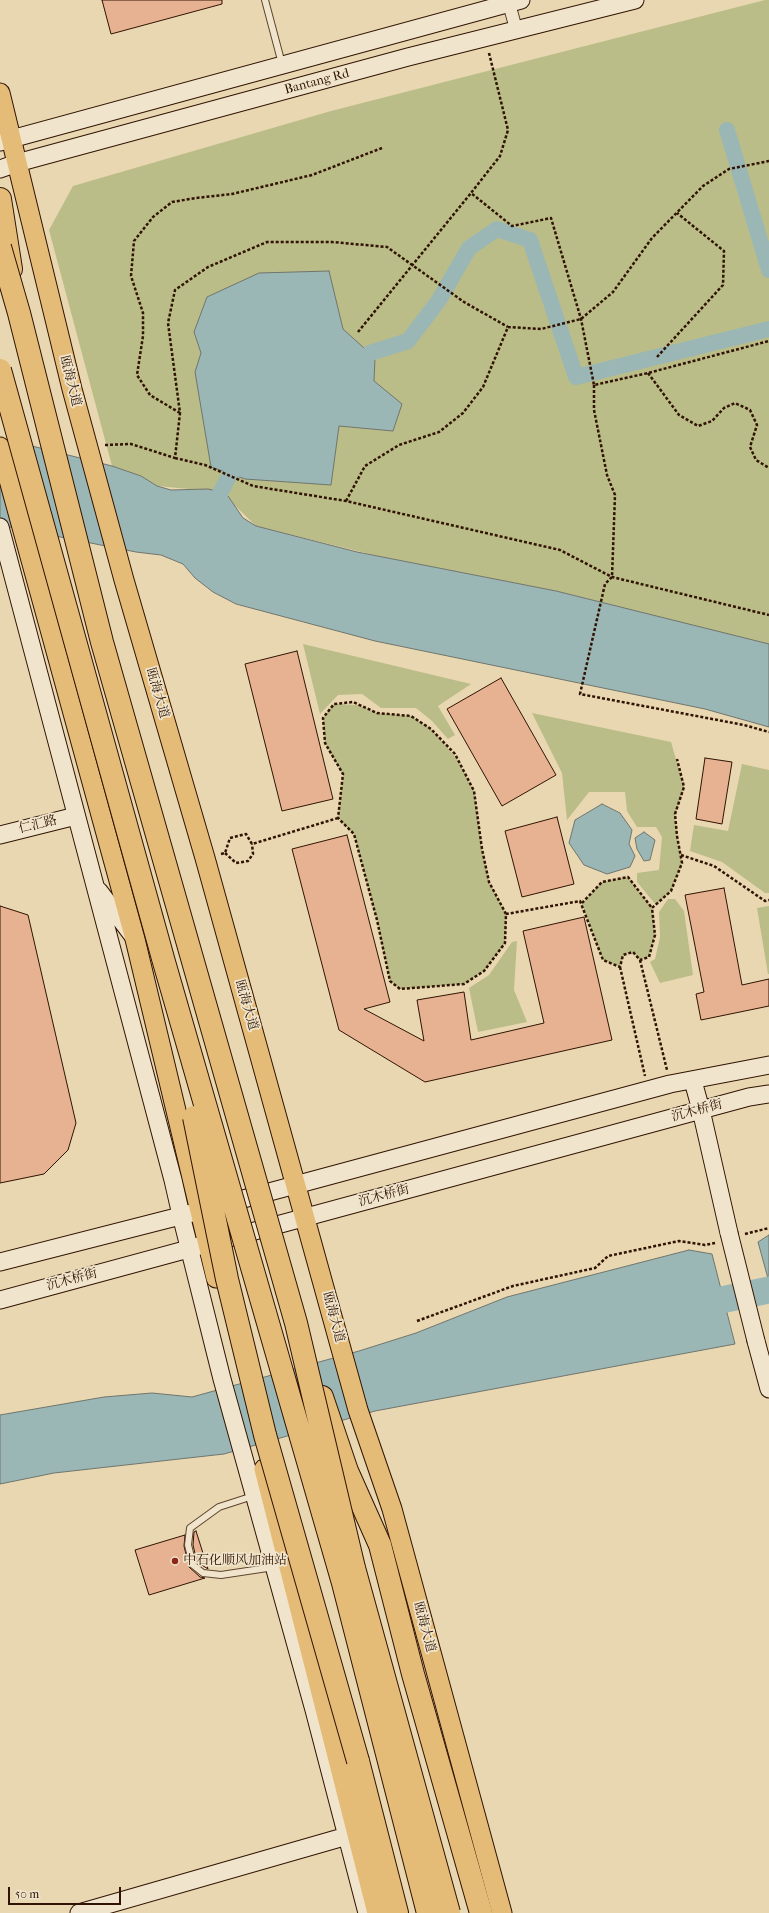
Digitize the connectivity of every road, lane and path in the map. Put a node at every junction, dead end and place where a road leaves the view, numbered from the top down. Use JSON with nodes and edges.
{"nodes":[{"id":1,"x":265,"y":0,"type":"edge"},
{"id":2,"x":635,"y":0,"type":"edge"},
{"id":3,"x":513,"y":1,"type":"edge"},
{"id":4,"x":516,"y":29,"type":"junction"},
{"id":5,"x":485,"y":37,"type":"junction"},
{"id":6,"x":282,"y":65,"type":"junction"},
{"id":7,"x":0,"y":93,"type":"edge"},
{"id":8,"x":6,"y":140,"type":"edge"},
{"id":9,"x":382,"y":148,"type":"dead end"},
{"id":10,"x":769,"y":161,"type":"edge"},
{"id":11,"x":8,"y":166,"type":"edge"},
{"id":12,"x":471,"y":193,"type":"junction"},
{"id":13,"x":0,"y":199,"type":"edge"},
{"id":14,"x":677,"y":213,"type":"junction"},
{"id":15,"x":0,"y":247,"type":"edge"},
{"id":16,"x":413,"y":266,"type":"junction"},
{"id":17,"x":19,"y":313,"type":"junction"},
{"id":18,"x":581,"y":319,"type":"junction"},
{"id":19,"x":508,"y":327,"type":"junction"},
{"id":20,"x":358,"y":332,"type":"dead end"},
{"id":21,"x":769,"y":341,"type":"edge"},
{"id":22,"x":657,"y":357,"type":"dead end"},
{"id":23,"x":0,"y":370,"type":"edge"},
{"id":24,"x":648,"y":373,"type":"junction"},
{"id":25,"x":594,"y":385,"type":"junction"},
{"id":26,"x":180,"y":413,"type":"junction"},
{"id":27,"x":105,"y":445,"type":"dead end"},
{"id":28,"x":0,"y":447,"type":"edge"},
{"id":29,"x":176,"y":458,"type":"junction"},
{"id":30,"x":769,"y":468,"type":"edge"},
{"id":31,"x":346,"y":501,"type":"junction"},
{"id":32,"x":0,"y":527,"type":"edge"},
{"id":33,"x":612,"y":577,"type":"junction"},
{"id":34,"x":769,"y":615,"type":"edge"},
{"id":35,"x":769,"y":732,"type":"edge"},
{"id":36,"x":677,"y":759,"type":"dead end"},
{"id":37,"x":76,"y":816,"type":"junction"},
{"id":38,"x":338,"y":818,"type":"junction"},
{"id":39,"x":0,"y":835,"type":"edge"},
{"id":40,"x":252,"y":844,"type":"junction"},
{"id":41,"x":225,"y":853,"type":"junction"},
{"id":42,"x":680,"y":854,"type":"junction"},
{"id":43,"x":205,"y":858,"type":"junction"},
{"id":44,"x":94,"y":885,"type":"junction"},
{"id":45,"x":769,"y":900,"type":"edge"},
{"id":46,"x":582,"y":904,"type":"junction"},
{"id":47,"x":652,"y":908,"type":"junction"},
{"id":48,"x":506,"y":914,"type":"junction"},
{"id":49,"x":135,"y":939,"type":"junction"},
{"id":50,"x":640,"y":960,"type":"junction"},
{"id":51,"x":164,"y":962,"type":"junction"},
{"id":52,"x":620,"y":967,"type":"junction"},
{"id":53,"x":769,"y":1065,"type":"edge"},
{"id":54,"x":693,"y":1081,"type":"junction"},
{"id":55,"x":670,"y":1084,"type":"junction"},
{"id":56,"x":649,"y":1090,"type":"junction"},
{"id":57,"x":769,"y":1094,"type":"edge"},
{"id":58,"x":701,"y":1110,"type":"junction"},
{"id":59,"x":296,"y":1185,"type":"junction"},
{"id":60,"x":200,"y":1210,"type":"junction"},
{"id":61,"x":180,"y":1216,"type":"junction"},
{"id":62,"x":306,"y":1217,"type":"junction"},
{"id":63,"x":769,"y":1228,"type":"edge"},
{"id":64,"x":730,"y":1236,"type":"junction"},
{"id":65,"x":208,"y":1243,"type":"junction"},
{"id":66,"x":189,"y":1248,"type":"junction"},
{"id":67,"x":0,"y":1262,"type":"edge"},
{"id":68,"x":0,"y":1300,"type":"edge"},
{"id":69,"x":417,"y":1321,"type":"dead end"},
{"id":70,"x":296,"y":1323,"type":"junction"},
{"id":71,"x":769,"y":1389,"type":"edge"},
{"id":72,"x":254,"y":1496,"type":"junction"},
{"id":73,"x":274,"y":1567,"type":"junction"},
{"id":74,"x":347,"y":1836,"type":"junction"},
{"id":75,"x":80,"y":1913,"type":"edge"},
{"id":76,"x":367,"y":1913,"type":"edge"},
{"id":77,"x":378,"y":1913,"type":"edge"},
{"id":78,"x":397,"y":1913,"type":"edge"},
{"id":79,"x":428,"y":1913,"type":"edge"},
{"id":80,"x":449,"y":1913,"type":"edge"},
{"id":81,"x":481,"y":1913,"type":"edge"},
{"id":82,"x":502,"y":1913,"type":"edge"}],
"edges":[{"from":1,"to":6,"type":"lane"},
{"from":2,"to":4,"type":"street","name":"Bantang Rd"},
{"from":3,"to":4,"type":"street"},
{"from":3,"to":6,"type":"street","name":"Bantang Rd"},
{"from":4,"to":5,"type":"street","name":"Bantang Rd"},
{"from":5,"to":11,"type":"street","name":"Bantang Rd"},
{"from":5,"to":12,"type":"path"},
{"from":6,"to":8,"type":"street","name":"Bantang Rd"},
{"from":7,"to":8,"type":"main road","name":"瓯海大道"},
{"from":8,"to":11,"type":"main road","name":"瓯海大道"},
{"from":9,"to":26,"type":"path"},
{"from":10,"to":14,"type":"path"},
{"from":11,"to":43,"type":"main road","name":"瓯海大道"},
{"from":12,"to":16,"type":"path"},
{"from":12,"to":18,"type":"path"},
{"from":13,"to":17,"type":"highway","bridge":true},
{"from":14,"to":18,"type":"path"},
{"from":14,"to":22,"type":"path"},
{"from":15,"to":17,"type":"highway","bridge":true},
{"from":16,"to":19,"type":"path"},
{"from":16,"to":20,"type":"path"},
{"from":16,"to":26,"type":"path"},
{"from":17,"to":70,"type":"highway","bridge":true},
{"from":18,"to":19,"type":"path"},
{"from":18,"to":25,"type":"path"},
{"from":19,"to":31,"type":"path"},
{"from":21,"to":24,"type":"path"},
{"from":23,"to":51,"type":"highway","bridge":true},
{"from":24,"to":25,"type":"path"},
{"from":24,"to":30,"type":"path"},
{"from":25,"to":33,"type":"path"},
{"from":26,"to":29,"type":"path"},
{"from":27,"to":29,"type":"path"},
{"from":28,"to":49,"type":"main road"},
{"from":29,"to":31,"type":"path"},
{"from":31,"to":33,"type":"path"},
{"from":32,"to":37,"type":"street"},
{"from":33,"to":34,"type":"path"},
{"from":33,"to":35,"type":"path"},
{"from":36,"to":42,"type":"path"},
{"from":37,"to":39,"type":"street","name":"仁汇路"},
{"from":37,"to":44,"type":"street"},
{"from":38,"to":40,"type":"path"},
{"from":38,"to":48,"type":"path"},
{"from":38,"to":48,"type":"path"},
{"from":40,"to":41,"type":"path"},
{"from":40,"to":41,"type":"path"},
{"from":41,"to":43,"type":"path"},
{"from":42,"to":45,"type":"path"},
{"from":42,"to":47,"type":"path"},
{"from":43,"to":59,"type":"main road","name":"瓯海大道"},
{"from":44,"to":49,"type":"street"},
{"from":44,"to":61,"type":"street"},
{"from":46,"to":47,"type":"path"},
{"from":46,"to":48,"type":"path"},
{"from":46,"to":52,"type":"path"},
{"from":47,"to":50,"type":"path"},
{"from":49,"to":60,"type":"main road"},
{"from":50,"to":52,"type":"path"},
{"from":50,"to":55,"type":"path"},
{"from":51,"to":78,"type":"highway","bridge":true},
{"from":51,"to":79,"type":"highway","bridge":true},
{"from":52,"to":56,"type":"path"},
{"from":53,"to":54,"type":"street"},
{"from":54,"to":55,"type":"street"},
{"from":54,"to":58,"type":"street"},
{"from":55,"to":56,"type":"street"},
{"from":56,"to":59,"type":"street"},
{"from":57,"to":58,"type":"street","name":"沉木桥街"},
{"from":58,"to":62,"type":"street","name":"沉木桥街"},
{"from":58,"to":64,"type":"street"},
{"from":59,"to":60,"type":"street"},
{"from":59,"to":62,"type":"main road","name":"瓯海大道"},
{"from":60,"to":61,"type":"street"},
{"from":60,"to":65,"type":"main road"},
{"from":61,"to":66,"type":"street"},
{"from":61,"to":67,"type":"street"},
{"from":62,"to":65,"type":"street","name":"沉木桥街"},
{"from":62,"to":82,"type":"main road","name":"瓯海大道"},
{"from":63,"to":64,"type":"path"},
{"from":64,"to":69,"type":"path"},
{"from":64,"to":71,"type":"street","bridge":true},
{"from":65,"to":66,"type":"street","name":"沉木桥街"},
{"from":65,"to":77,"type":"main road"},
{"from":66,"to":68,"type":"street","name":"沉木桥街"},
{"from":66,"to":72,"type":"street"},
{"from":70,"to":80,"type":"highway","bridge":true},
{"from":70,"to":81,"type":"highway","bridge":true},
{"from":72,"to":73,"type":"street"},
{"from":72,"to":73,"type":"lane"},
{"from":73,"to":74,"type":"street"},
{"from":74,"to":75,"type":"street"},
{"from":74,"to":76,"type":"street"}]}
